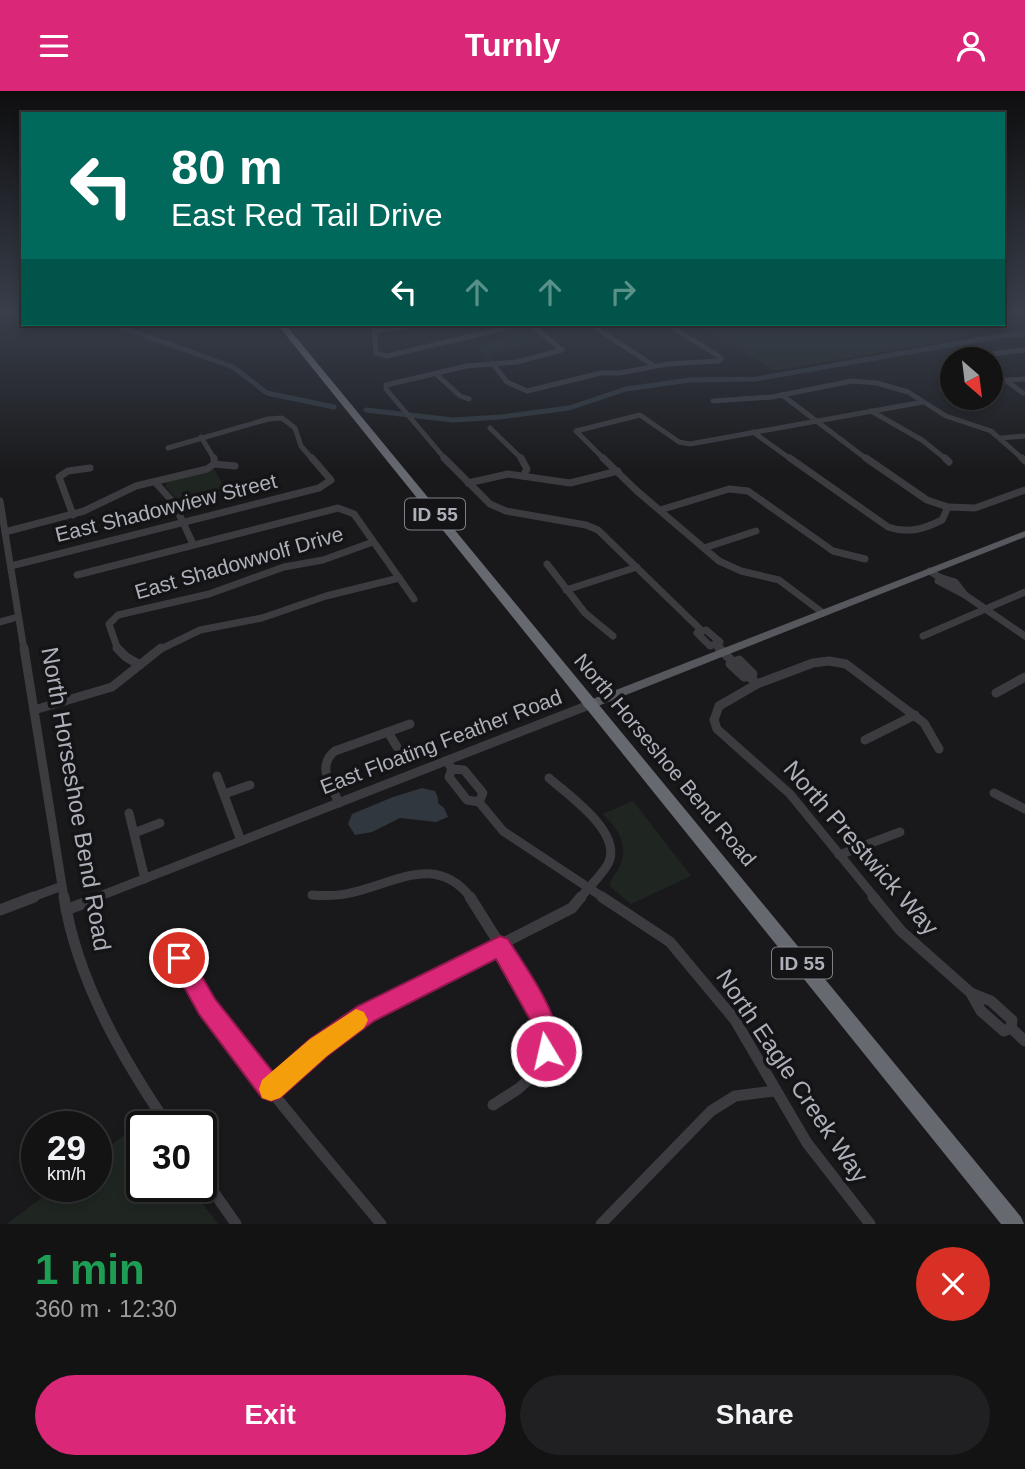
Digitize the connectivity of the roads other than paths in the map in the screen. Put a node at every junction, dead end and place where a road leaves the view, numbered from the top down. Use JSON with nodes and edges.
{"nodes":[{"id":1,"x":316,"y":367,"type":"edge"},
{"id":2,"x":475,"y":367,"type":"edge"},
{"id":3,"x":494,"y":367,"type":"edge"},
{"id":4,"x":647,"y":367,"type":"edge"},
{"id":5,"x":436,"y":373,"type":"junction"},
{"id":6,"x":1003,"y":377,"type":"edge"},
{"id":7,"x":1025,"y":379,"type":"edge"},
{"id":8,"x":1007,"y":380,"type":"junction"},
{"id":9,"x":1023,"y":393,"type":"edge"},
{"id":10,"x":782,"y":395,"type":"junction"},
{"id":11,"x":469,"y":400,"type":"dead end"},
{"id":12,"x":713,"y":401,"type":"dead end"},
{"id":13,"x":923,"y":402,"type":"junction"},
{"id":14,"x":871,"y":411,"type":"junction"},
{"id":15,"x":816,"y":423,"type":"junction"},
{"id":16,"x":490,"y":428,"type":"dead end"},
{"id":17,"x":753,"y":432,"type":"junction"},
{"id":18,"x":1025,"y":436,"type":"edge"},
{"id":19,"x":201,"y":437,"type":"junction"},
{"id":20,"x":1002,"y":438,"type":"junction"},
{"id":21,"x":168,"y":448,"type":"dead end"},
{"id":22,"x":1025,"y":461,"type":"edge"},
{"id":23,"x":949,"y":462,"type":"dead end"},
{"id":24,"x":214,"y":464,"type":"junction"},
{"id":25,"x":236,"y":466,"type":"dead end"},
{"id":26,"x":90,"y":468,"type":"dead end"},
{"id":27,"x":618,"y":471,"type":"junction"},
{"id":28,"x":523,"y":476,"type":"junction"},
{"id":29,"x":155,"y":482,"type":"junction"},
{"id":30,"x":467,"y":483,"type":"junction"},
{"id":31,"x":1023,"y":493,"type":"edge"},
{"id":32,"x":0,"y":501,"type":"edge"},
{"id":33,"x":948,"y":507,"type":"junction"},
{"id":34,"x":660,"y":510,"type":"junction"},
{"id":35,"x":73,"y":515,"type":"junction"},
{"id":36,"x":183,"y":523,"type":"junction"},
{"id":37,"x":755,"y":531,"type":"dead end"},
{"id":38,"x":5,"y":532,"type":"junction"},
{"id":39,"x":1025,"y":534,"type":"edge"},
{"id":40,"x":373,"y":542,"type":"junction"},
{"id":41,"x":193,"y":544,"type":"junction"},
{"id":42,"x":704,"y":548,"type":"junction"},
{"id":43,"x":865,"y":559,"type":"dead end"},
{"id":44,"x":547,"y":564,"type":"dead end"},
{"id":45,"x":11,"y":565,"type":"junction"},
{"id":46,"x":637,"y":567,"type":"junction"},
{"id":47,"x":935,"y":574,"type":"junction"},
{"id":48,"x":77,"y":575,"type":"dead end"},
{"id":49,"x":399,"y":578,"type":"junction"},
{"id":50,"x":1025,"y":583,"type":"edge"},
{"id":51,"x":566,"y":590,"type":"junction"},
{"id":52,"x":1025,"y":592,"type":"edge"},
{"id":53,"x":414,"y":599,"type":"dead end"},
{"id":54,"x":985,"y":609,"type":"junction"},
{"id":55,"x":823,"y":613,"type":"junction"},
{"id":56,"x":18,"y":617,"type":"junction"},
{"id":57,"x":0,"y":622,"type":"edge"},
{"id":58,"x":613,"y":636,"type":"dead end"},
{"id":59,"x":923,"y":636,"type":"dead end"},
{"id":60,"x":1025,"y":636,"type":"edge"},
{"id":61,"x":720,"y":648,"type":"junction"},
{"id":62,"x":140,"y":665,"type":"junction"},
{"id":63,"x":1025,"y":677,"type":"edge"},
{"id":64,"x":754,"y":680,"type":"junction"},
{"id":65,"x":996,"y":693,"type":"dead end"},
{"id":66,"x":589,"y":705,"type":"junction"},
{"id":67,"x":34,"y":710,"type":"junction"},
{"id":68,"x":915,"y":715,"type":"junction"},
{"id":69,"x":410,"y":724,"type":"dead end"},
{"id":70,"x":388,"y":732,"type":"junction"},
{"id":71,"x":865,"y":740,"type":"dead end"},
{"id":72,"x":397,"y":747,"type":"dead end"},
{"id":73,"x":939,"y":748,"type":"dead end"},
{"id":74,"x":450,"y":765,"type":"junction"},
{"id":75,"x":217,"y":776,"type":"dead end"},
{"id":76,"x":549,"y":778,"type":"dead end"},
{"id":77,"x":250,"y":785,"type":"dead end"},
{"id":78,"x":994,"y":793,"type":"dead end"},
{"id":79,"x":223,"y":794,"type":"junction"},
{"id":80,"x":479,"y":802,"type":"junction"},
{"id":81,"x":340,"y":803,"type":"junction"},
{"id":82,"x":1025,"y":809,"type":"edge"},
{"id":83,"x":129,"y":813,"type":"dead end"},
{"id":84,"x":160,"y":824,"type":"dead end"},
{"id":85,"x":900,"y":832,"type":"dead end"},
{"id":86,"x":134,"y":833,"type":"junction"},
{"id":87,"x":241,"y":841,"type":"junction"},
{"id":88,"x":839,"y":855,"type":"junction"},
{"id":89,"x":145,"y":879,"type":"junction"},
{"id":90,"x":62,"y":886,"type":"junction"},
{"id":91,"x":590,"y":888,"type":"junction"},
{"id":92,"x":312,"y":895,"type":"dead end"},
{"id":93,"x":0,"y":910,"type":"edge"},
{"id":94,"x":66,"y":910,"type":"junction"},
{"id":95,"x":173,"y":946,"type":"dead end"},
{"id":96,"x":500,"y":946,"type":"junction"},
{"id":97,"x":1025,"y":1041,"type":"edge"},
{"id":98,"x":271,"y":1089,"type":"junction"},
{"id":99,"x":774,"y":1091,"type":"junction"},
{"id":100,"x":493,"y":1105,"type":"dead end"},
{"id":101,"x":159,"y":1111,"type":"edge"},
{"id":102,"x":217,"y":1197,"type":"edge"},
{"id":103,"x":863,"y":1222,"type":"edge"},
{"id":104,"x":236,"y":1224,"type":"edge"},
{"id":105,"x":381,"y":1224,"type":"edge"},
{"id":106,"x":601,"y":1224,"type":"edge"},
{"id":107,"x":1014,"y":1224,"type":"edge"}],
"edges":[{"from":1,"to":66,"type":"highway","name":"North Horseshoe Bend Road","number":"ID 55"},
{"from":2,"to":5,"type":"street"},
{"from":3,"to":4,"type":"street"},
{"from":5,"to":11,"type":"street"},
{"from":5,"to":30,"type":"street"},
{"from":6,"to":8,"type":"street"},
{"from":7,"to":8,"type":"street"},
{"from":8,"to":9,"type":"street"},
{"from":10,"to":12,"type":"street"},
{"from":10,"to":13,"type":"street"},
{"from":10,"to":15,"type":"street"},
{"from":13,"to":14,"type":"street"},
{"from":13,"to":20,"type":"street"},
{"from":14,"to":15,"type":"street"},
{"from":14,"to":23,"type":"street"},
{"from":15,"to":17,"type":"street"},
{"from":15,"to":33,"type":"street"},
{"from":16,"to":28,"type":"street"},
{"from":17,"to":27,"type":"street"},
{"from":17,"to":33,"type":"street"},
{"from":18,"to":20,"type":"street"},
{"from":19,"to":21,"type":"street"},
{"from":19,"to":24,"type":"street"},
{"from":19,"to":36,"type":"street","name":"East Shadowview Street"},
{"from":20,"to":22,"type":"street"},
{"from":24,"to":25,"type":"street"},
{"from":24,"to":29,"type":"street"},
{"from":26,"to":35,"type":"street"},
{"from":27,"to":28,"type":"street"},
{"from":27,"to":34,"type":"street"},
{"from":28,"to":30,"type":"street"},
{"from":29,"to":35,"type":"street"},
{"from":29,"to":36,"type":"street"},
{"from":30,"to":46,"type":"street"},
{"from":31,"to":33,"type":"street"},
{"from":32,"to":38,"type":"street","name":"North Horseshoe Bend Road"},
{"from":34,"to":42,"type":"street"},
{"from":34,"to":43,"type":"street"},
{"from":35,"to":38,"type":"street"},
{"from":36,"to":41,"type":"street"},
{"from":36,"to":45,"type":"street","name":"East Shadowview Street"},
{"from":37,"to":42,"type":"street"},
{"from":38,"to":45,"type":"street","name":"North Horseshoe Bend Road"},
{"from":39,"to":47,"type":"main road","name":"East Floating Feather Road"},
{"from":40,"to":41,"type":"street"},
{"from":40,"to":49,"type":"street"},
{"from":40,"to":62,"type":"street","name":"East Shadowwolf Drive"},
{"from":41,"to":48,"type":"street"},
{"from":42,"to":55,"type":"street"},
{"from":44,"to":51,"type":"street"},
{"from":45,"to":56,"type":"street","name":"North Horseshoe Bend Road"},
{"from":46,"to":51,"type":"street"},
{"from":46,"to":61,"type":"street"},
{"from":47,"to":54,"type":"street"},
{"from":47,"to":55,"type":"main road","name":"East Floating Feather Road"},
{"from":49,"to":53,"type":"street"},
{"from":49,"to":62,"type":"street"},
{"from":50,"to":52,"type":"street"},
{"from":51,"to":58,"type":"street"},
{"from":52,"to":54,"type":"street"},
{"from":54,"to":59,"type":"street"},
{"from":54,"to":60,"type":"street"},
{"from":55,"to":61,"type":"main road","name":"East Floating Feather Road"},
{"from":56,"to":57,"type":"street"},
{"from":56,"to":67,"type":"street","name":"North Horseshoe Bend Road"},
{"from":61,"to":64,"type":"street"},
{"from":61,"to":66,"type":"main road","name":"East Floating Feather Road"},
{"from":62,"to":67,"type":"street"},
{"from":63,"to":65,"type":"street"},
{"from":64,"to":68,"type":"street"},
{"from":64,"to":88,"type":"street","name":"North Prestwick Way"},
{"from":66,"to":74,"type":"street","name":"East Floating Feather Road"},
{"from":66,"to":107,"type":"highway","name":"North Horseshoe Bend Road","number":"ID 55"},
{"from":67,"to":90,"type":"street","name":"North Horseshoe Bend Road"},
{"from":68,"to":71,"type":"street"},
{"from":68,"to":73,"type":"street"},
{"from":69,"to":70,"type":"street"},
{"from":70,"to":72,"type":"street"},
{"from":70,"to":81,"type":"street"},
{"from":74,"to":80,"type":"street","name":"North Eagle Creek Way"},
{"from":74,"to":80,"type":"street","name":"North Eagle Creek Way"},
{"from":74,"to":81,"type":"street","name":"East Floating Feather Road"},
{"from":75,"to":79,"type":"street"},
{"from":76,"to":91,"type":"street"},
{"from":77,"to":79,"type":"street"},
{"from":78,"to":82,"type":"street"},
{"from":79,"to":87,"type":"street"},
{"from":80,"to":91,"type":"street","name":"North Eagle Creek Way"},
{"from":81,"to":87,"type":"street","name":"East Floating Feather Road"},
{"from":83,"to":86,"type":"street"},
{"from":84,"to":86,"type":"street"},
{"from":85,"to":88,"type":"street"},
{"from":86,"to":89,"type":"street"},
{"from":87,"to":89,"type":"street","name":"East Floating Feather Road"},
{"from":88,"to":97,"type":"street","name":"North Prestwick Way"},
{"from":89,"to":94,"type":"street","name":"East Floating Feather Road"},
{"from":90,"to":93,"type":"street"},
{"from":90,"to":94,"type":"street","name":"North Horseshoe Bend Road"},
{"from":91,"to":96,"type":"street"},
{"from":91,"to":99,"type":"street","name":"North Eagle Creek Way"},
{"from":92,"to":96,"type":"street"},
{"from":94,"to":101,"type":"street","name":"North Horseshoe Bend Road"},
{"from":95,"to":98,"type":"street"},
{"from":96,"to":98,"type":"street"},
{"from":96,"to":100,"type":"street"},
{"from":98,"to":105,"type":"street"},
{"from":99,"to":103,"type":"street","name":"North Eagle Creek Way"},
{"from":99,"to":106,"type":"street"},
{"from":102,"to":104,"type":"street"}]}
